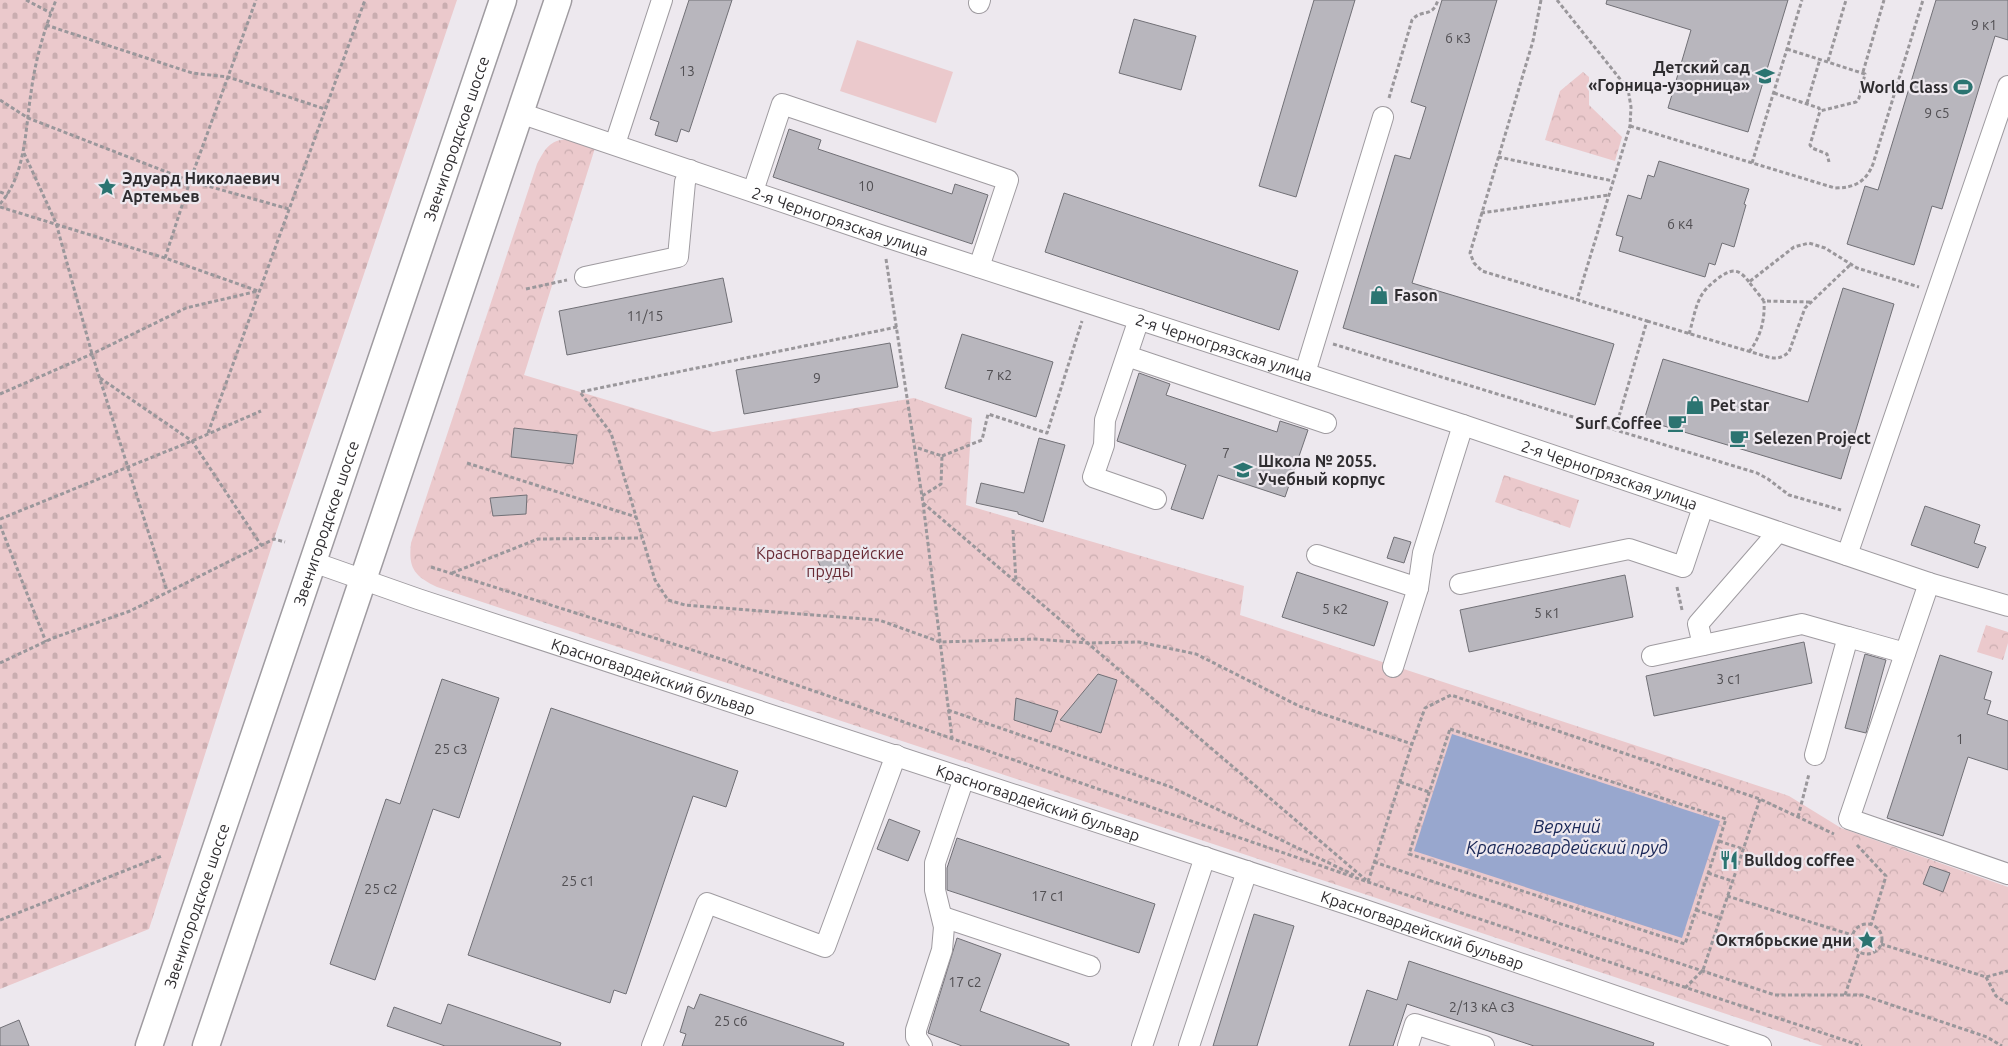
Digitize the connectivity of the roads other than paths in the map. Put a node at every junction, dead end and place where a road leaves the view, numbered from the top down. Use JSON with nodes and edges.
{"nodes":[{"id":1,"x":503,"y":0,"type":"edge"},
{"id":2,"x":558,"y":0,"type":"edge"},
{"id":3,"x":662,"y":0,"type":"edge"},
{"id":4,"x":2008,"y":86,"type":"edge"},
{"id":5,"x":1385,"y":109,"type":"road end"},
{"id":6,"x":520,"y":113,"type":"junction"},
{"id":7,"x":615,"y":144,"type":"junction"},
{"id":8,"x":690,"y":170,"type":"junction"},
{"id":9,"x":753,"y":191,"type":"junction"},
{"id":10,"x":979,"y":267,"type":"junction"},
{"id":11,"x":585,"y":277,"type":"road end"},
{"id":12,"x":1139,"y":319,"type":"junction"},
{"id":13,"x":1127,"y":356,"type":"junction"},
{"id":14,"x":1305,"y":373,"type":"junction"},
{"id":15,"x":1326,"y":423,"type":"dead end"},
{"id":16,"x":1463,"y":425,"type":"junction"},
{"id":17,"x":1156,"y":499,"type":"dead end"},
{"id":18,"x":1703,"y":507,"type":"junction"},
{"id":19,"x":1778,"y":532,"type":"junction"},
{"id":20,"x":1317,"y":555,"type":"dead end"},
{"id":21,"x":1846,"y":555,"type":"junction"},
{"id":22,"x":313,"y":562,"type":"junction"},
{"id":23,"x":364,"y":579,"type":"junction"},
{"id":24,"x":1929,"y":583,"type":"junction"},
{"id":25,"x":1460,"y":584,"type":"dead end"},
{"id":26,"x":1418,"y":588,"type":"junction"},
{"id":27,"x":2008,"y":606,"type":"edge"},
{"id":28,"x":1848,"y":637,"type":"junction"},
{"id":29,"x":1702,"y":645,"type":"junction"},
{"id":30,"x":1905,"y":653,"type":"junction"},
{"id":31,"x":1652,"y":656,"type":"dead end"},
{"id":32,"x":1393,"y":668,"type":"dead end"},
{"id":33,"x":1815,"y":754,"type":"road end"},
{"id":34,"x":896,"y":755,"type":"junction"},
{"id":35,"x":964,"y":778,"type":"junction"},
{"id":36,"x":1205,"y":857,"type":"junction"},
{"id":37,"x":1247,"y":871,"type":"junction"},
{"id":38,"x":2008,"y":874,"type":"edge"},
{"id":39,"x":943,"y":918,"type":"junction"},
{"id":40,"x":1090,"y":966,"type":"dead end"},
{"id":41,"x":1716,"y":1039,"type":"edge"},
{"id":42,"x":149,"y":1046,"type":"edge"},
{"id":43,"x":206,"y":1046,"type":"edge"},
{"id":44,"x":652,"y":1046,"type":"edge"},
{"id":45,"x":922,"y":1046,"type":"edge"},
{"id":46,"x":1142,"y":1046,"type":"edge"},
{"id":47,"x":1189,"y":1046,"type":"edge"},
{"id":48,"x":1408,"y":1046,"type":"edge"},
{"id":49,"x":1484,"y":1046,"type":"edge"},
{"id":50,"x":1761,"y":1046,"type":"edge"}],
"edges":[{"from":1,"to":22,"type":"main road","name":"Звенигородское шоссе"},
{"from":2,"to":6,"type":"main road"},
{"from":3,"to":7,"type":"street"},
{"from":4,"to":21,"type":"street"},
{"from":5,"to":14,"type":"street"},
{"from":6,"to":7,"type":"street","name":"2-я Черногрязская улица"},
{"from":6,"to":23,"type":"main road"},
{"from":7,"to":8,"type":"street","name":"2-я Черногрязская улица"},
{"from":8,"to":9,"type":"street","name":"2-я Черногрязская улица"},
{"from":8,"to":11,"type":"street"},
{"from":9,"to":10,"type":"street","name":"2-я Черногрязская улица"},
{"from":9,"to":10,"type":"street"},
{"from":10,"to":12,"type":"street","name":"2-я Черногрязская улица"},
{"from":12,"to":13,"type":"street"},
{"from":12,"to":14,"type":"street","name":"2-я Черногрязская улица"},
{"from":13,"to":15,"type":"street"},
{"from":13,"to":17,"type":"street"},
{"from":14,"to":16,"type":"street","name":"2-я Черногрязская улица"},
{"from":16,"to":18,"type":"street","name":"2-я Черногрязская улица"},
{"from":16,"to":26,"type":"street"},
{"from":18,"to":19,"type":"street","name":"2-я Черногрязская улица"},
{"from":18,"to":25,"type":"street"},
{"from":19,"to":21,"type":"street","name":"2-я Черногрязская улица"},
{"from":19,"to":29,"type":"street"},
{"from":20,"to":26,"type":"street"},
{"from":21,"to":24,"type":"street","name":"2-я Черногрязская улица"},
{"from":22,"to":23,"type":"street","name":"Красногвардейский бульвар"},
{"from":22,"to":42,"type":"main road","name":"Звенигородское шоссе"},
{"from":23,"to":34,"type":"street","name":"Красногвардейский бульвар"},
{"from":23,"to":43,"type":"main road"},
{"from":24,"to":27,"type":"street","name":"2-я Черногрязская улица"},
{"from":24,"to":30,"type":"street"},
{"from":26,"to":32,"type":"street"},
{"from":28,"to":29,"type":"street"},
{"from":28,"to":30,"type":"street"},
{"from":28,"to":33,"type":"street"},
{"from":29,"to":31,"type":"street"},
{"from":30,"to":38,"type":"street"},
{"from":34,"to":35,"type":"street","name":"Красногвардейский бульвар"},
{"from":34,"to":44,"type":"street"},
{"from":35,"to":36,"type":"street","name":"Красногвардейский бульвар"},
{"from":35,"to":39,"type":"street"},
{"from":36,"to":37,"type":"street","name":"Красногвардейский бульвар"},
{"from":36,"to":46,"type":"street"},
{"from":37,"to":41,"type":"street","name":"Красногвардейский бульвар"},
{"from":37,"to":47,"type":"street"},
{"from":39,"to":40,"type":"street"},
{"from":39,"to":45,"type":"street"},
{"from":41,"to":50,"type":"street","name":"Красногвардейский бульвар"},
{"from":48,"to":49,"type":"street"}]}
